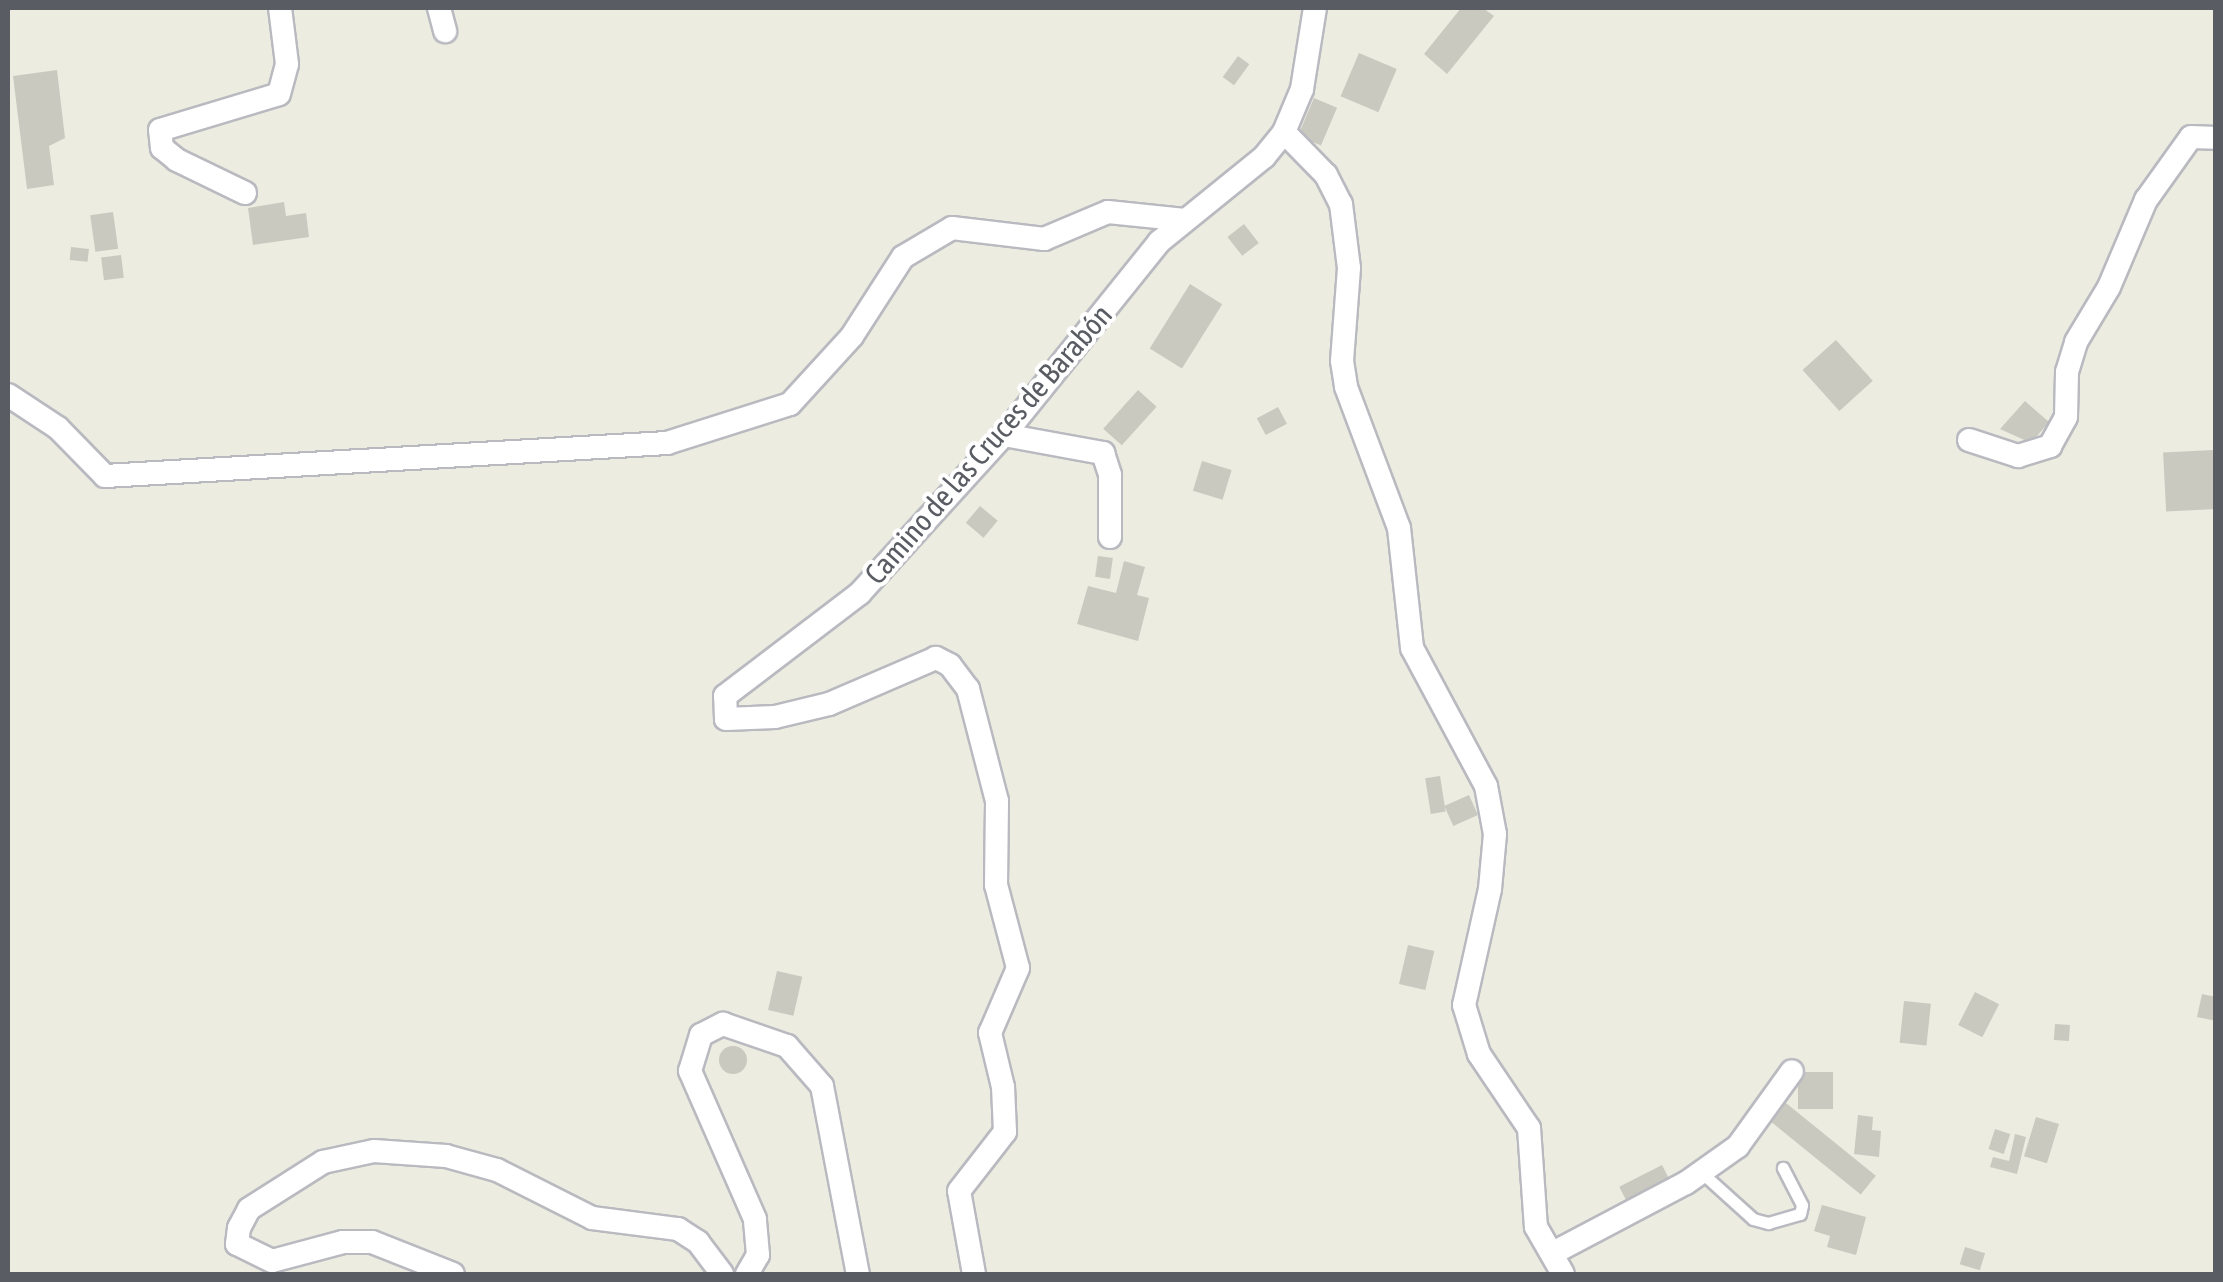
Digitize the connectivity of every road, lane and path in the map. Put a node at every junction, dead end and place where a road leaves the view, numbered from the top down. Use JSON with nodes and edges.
{"nodes":[{"id":1,"x":280,"y":8,"type":"edge"},
{"id":2,"x":1315,"y":8,"type":"edge"},
{"id":3,"x":1284,"y":132,"type":"junction"},
{"id":4,"x":2216,"y":138,"type":"edge"},
{"id":5,"x":246,"y":194,"type":"dead end"},
{"id":6,"x":1185,"y":220,"type":"junction"},
{"id":7,"x":8,"y":395,"type":"edge"},
{"id":8,"x":1004,"y":435,"type":"junction"},
{"id":9,"x":1969,"y":440,"type":"dead end"},
{"id":10,"x":1110,"y":536,"type":"dead end"},
{"id":11,"x":1792,"y":1071,"type":"dead end"},
{"id":12,"x":1783,"y":1168,"type":"dead end"},
{"id":13,"x":1702,"y":1172,"type":"junction"},
{"id":14,"x":1558,"y":1264,"type":"edge"},
{"id":15,"x":453,"y":1274,"type":"edge"},
{"id":16,"x":722,"y":1274,"type":"edge"},
{"id":17,"x":747,"y":1274,"type":"edge"},
{"id":18,"x":858,"y":1274,"type":"edge"},
{"id":19,"x":974,"y":1274,"type":"edge"}],
"edges":[{"from":1,"to":5,"type":"street"},
{"from":2,"to":3,"type":"street","name":"Camino de las Cruces de Barabón"},
{"from":3,"to":6,"type":"street","name":"Camino de las Cruces de Barabón"},
{"from":3,"to":14,"type":"street"},
{"from":4,"to":9,"type":"street"},
{"from":6,"to":7,"type":"street"},
{"from":6,"to":8,"type":"street","name":"Camino de las Cruces de Barabón"},
{"from":8,"to":10,"type":"street"},
{"from":8,"to":19,"type":"street","name":"Camino de las Cruces de Barabón"},
{"from":11,"to":13,"type":"street"},
{"from":12,"to":13,"type":"lane"},
{"from":13,"to":14,"type":"street"},
{"from":15,"to":16,"type":"street"},
{"from":17,"to":18,"type":"street"}]}
